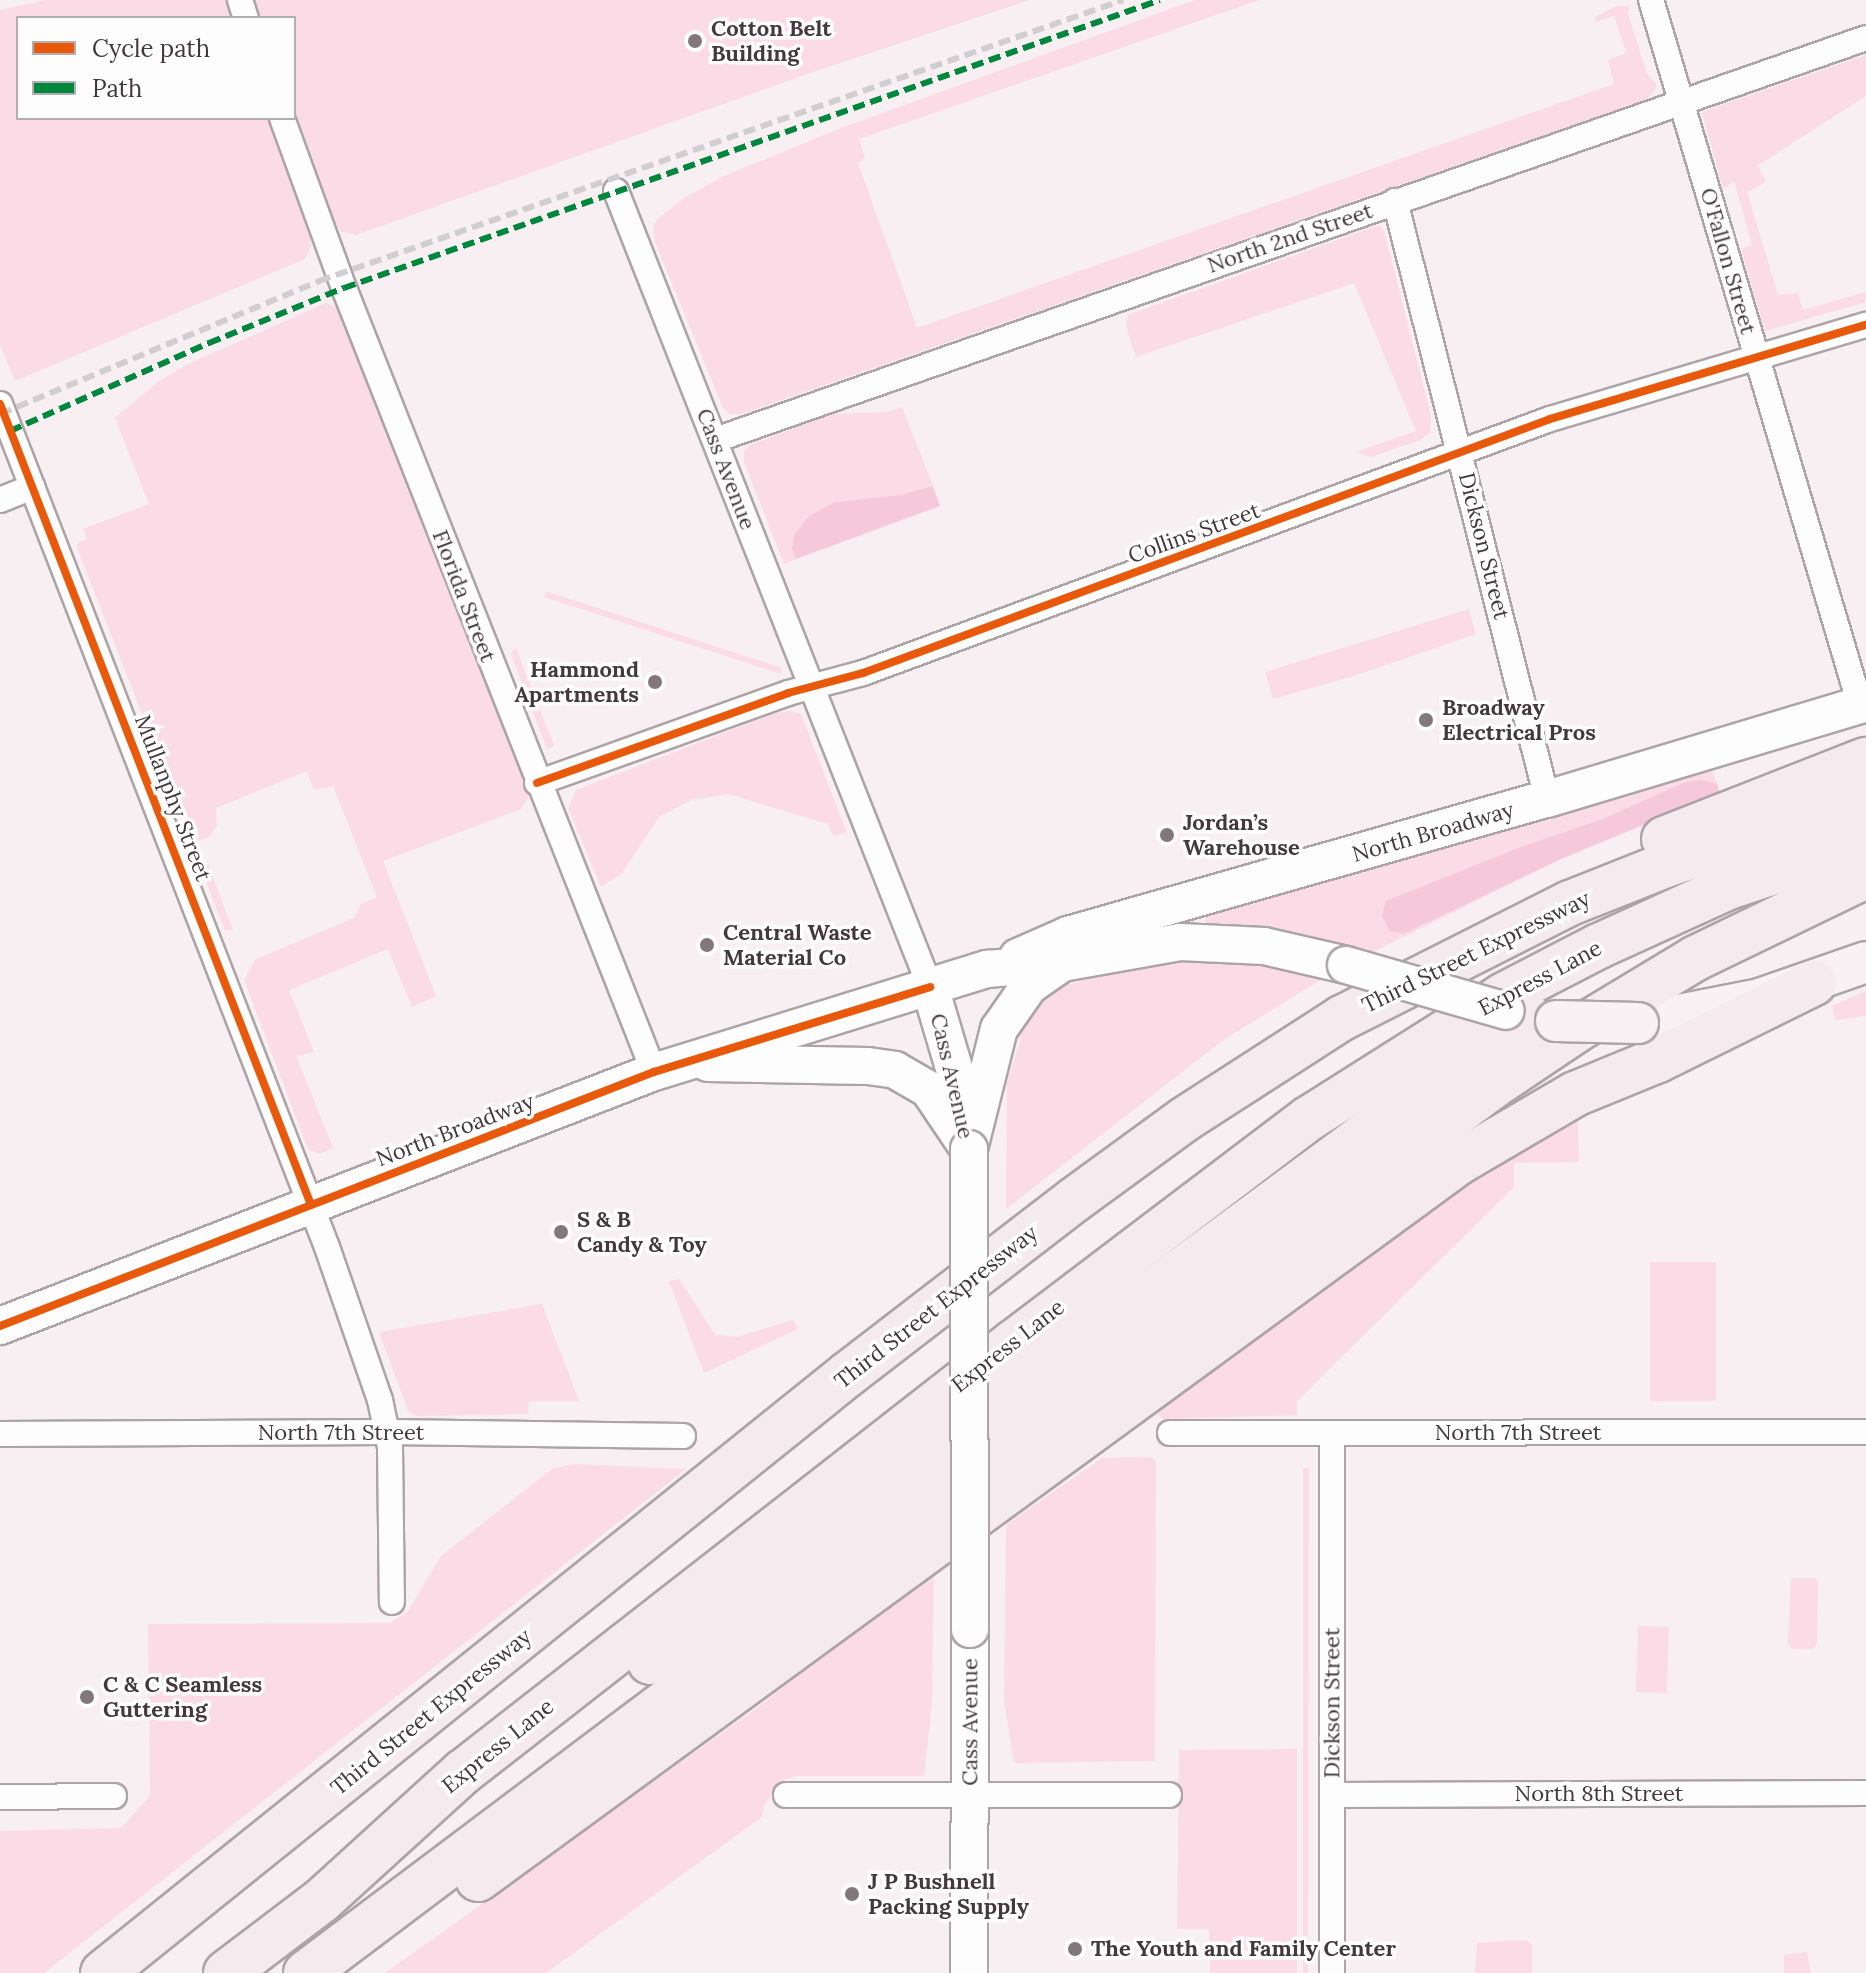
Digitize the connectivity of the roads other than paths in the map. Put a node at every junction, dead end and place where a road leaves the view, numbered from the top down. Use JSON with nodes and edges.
{"nodes":[{"id":1,"x":1651,"y":0,"type":"edge"},
{"id":2,"x":1866,"y":38,"type":"edge"},
{"id":3,"x":1682,"y":102,"type":"junction"},
{"id":4,"x":283,"y":120,"type":"edge"},
{"id":5,"x":616,"y":191,"type":"dead end"},
{"id":6,"x":1395,"y":201,"type":"junction"},
{"id":7,"x":1866,"y":325,"type":"edge"},
{"id":8,"x":1755,"y":357,"type":"junction"},
{"id":9,"x":0,"y":404,"type":"edge"},
{"id":10,"x":5,"y":433,"type":"edge"},
{"id":11,"x":715,"y":440,"type":"junction"},
{"id":12,"x":1460,"y":453,"type":"junction"},
{"id":13,"x":32,"y":487,"type":"junction"},
{"id":14,"x":0,"y":500,"type":"edge"},
{"id":15,"x":811,"y":686,"type":"junction"},
{"id":16,"x":1863,"y":704,"type":"edge"},
{"id":17,"x":1866,"y":760,"type":"edge"},
{"id":18,"x":537,"y":783,"type":"junction"},
{"id":19,"x":1547,"y":799,"type":"junction"},
{"id":20,"x":1866,"y":802,"type":"edge"},
{"id":21,"x":1866,"y":841,"type":"edge"},
{"id":22,"x":1866,"y":876,"type":"edge"},
{"id":23,"x":1570,"y":903,"type":"junction"},
{"id":24,"x":1866,"y":962,"type":"edge"},
{"id":25,"x":1062,"y":963,"type":"junction"},
{"id":26,"x":1003,"y":965,"type":"junction"},
{"id":27,"x":1814,"y":983,"type":"junction"},
{"id":28,"x":930,"y":987,"type":"junction"},
{"id":29,"x":1531,"y":1017,"type":"junction"},
{"id":30,"x":669,"y":1067,"type":"junction"},
{"id":31,"x":969,"y":1149,"type":"junction"},
{"id":32,"x":311,"y":1205,"type":"junction"},
{"id":33,"x":0,"y":1326,"type":"edge"},
{"id":34,"x":389,"y":1432,"type":"junction"},
{"id":35,"x":1866,"y":1432,"type":"edge"},
{"id":36,"x":1170,"y":1433,"type":"dead end"},
{"id":37,"x":1332,"y":1433,"type":"junction"},
{"id":38,"x":0,"y":1434,"type":"edge"},
{"id":39,"x":683,"y":1436,"type":"dead end"},
{"id":40,"x":392,"y":1602,"type":"dead end"},
{"id":41,"x":1866,"y":1793,"type":"edge"},
{"id":42,"x":786,"y":1795,"type":"dead end"},
{"id":43,"x":969,"y":1795,"type":"junction"},
{"id":44,"x":1169,"y":1795,"type":"dead end"},
{"id":45,"x":1332,"y":1795,"type":"junction"},
{"id":46,"x":114,"y":1796,"type":"dead end"},
{"id":47,"x":0,"y":1797,"type":"edge"},
{"id":48,"x":321,"y":1901,"type":"junction"},
{"id":49,"x":103,"y":1973,"type":"edge"},
{"id":50,"x":226,"y":1973,"type":"edge"},
{"id":51,"x":306,"y":1973,"type":"edge"},
{"id":52,"x":348,"y":1973,"type":"edge"},
{"id":53,"x":969,"y":1973,"type":"edge"},
{"id":54,"x":1332,"y":1973,"type":"edge"}],
"edges":[{"from":1,"to":3,"type":"street","name":"O'Fallon Street"},
{"from":2,"to":3,"type":"street","name":"North 2nd Street"},
{"from":3,"to":6,"type":"street","name":"North 2nd Street"},
{"from":3,"to":8,"type":"street","name":"O'Fallon Street"},
{"from":4,"to":18,"type":"street","name":"Florida Street"},
{"from":5,"to":11,"type":"street","name":"Cass Avenue"},
{"from":6,"to":11,"type":"street","name":"North 2nd Street"},
{"from":6,"to":12,"type":"street","name":"Dickson Street"},
{"from":7,"to":8,"type":"street","name":"Collins Street"},
{"from":8,"to":12,"type":"street","name":"Collins Street"},
{"from":8,"to":16,"type":"street","name":"O'Fallon Street"},
{"from":9,"to":10,"type":"street","name":"Mullanphy Street"},
{"from":10,"to":13,"type":"street","name":"Mullanphy Street"},
{"from":11,"to":15,"type":"street","name":"Cass Avenue"},
{"from":12,"to":15,"type":"street","name":"Collins Street"},
{"from":12,"to":19,"type":"street","name":"Dickson Street"},
{"from":13,"to":14,"type":"street"},
{"from":13,"to":32,"type":"street","name":"Mullanphy Street"},
{"from":15,"to":18,"type":"street","name":"Collins Street"},
{"from":15,"to":28,"type":"street","name":"Cass Avenue"},
{"from":16,"to":19,"type":"main road","name":"North Broadway"},
{"from":17,"to":23,"type":"highway"},
{"from":18,"to":30,"type":"street","name":"Florida Street"},
{"from":19,"to":26,"type":"main road","name":"North Broadway"},
{"from":20,"to":23,"type":"highway","name":"Third Street Expressway"},
{"from":21,"to":48,"type":"highway","name":"Express Lane"},
{"from":22,"to":51,"type":"highway"},
{"from":23,"to":49,"type":"highway","name":"Third Street Expressway"},
{"from":24,"to":27,"type":"main road","name":"North Broadway"},
{"from":25,"to":26,"type":"main road","name":"North Broadway"},
{"from":25,"to":29,"type":"main road","name":"North Broadway","bridge":true},
{"from":25,"to":31,"type":"main road"},
{"from":26,"to":28,"type":"main road","name":"North Broadway"},
{"from":27,"to":29,"type":"main road","name":"North Broadway","bridge":true},
{"from":27,"to":52,"type":"highway"},
{"from":28,"to":30,"type":"main road","name":"North Broadway"},
{"from":28,"to":31,"type":"main road","name":"Cass Avenue"},
{"from":29,"to":48,"type":"highway"},
{"from":30,"to":31,"type":"main road"},
{"from":30,"to":32,"type":"main road","name":"North Broadway"},
{"from":31,"to":43,"type":"main road","name":"Cass Avenue","bridge":true},
{"from":32,"to":33,"type":"main road","name":"North Broadway"},
{"from":32,"to":34,"type":"street","name":"Mullanphy Street"},
{"from":34,"to":38,"type":"street","name":"North 7th Street"},
{"from":34,"to":39,"type":"street","name":"North 7th Street"},
{"from":34,"to":40,"type":"street","name":"Mullanphy Street"},
{"from":35,"to":37,"type":"street","name":"North 7th Street"},
{"from":36,"to":37,"type":"street","name":"North 7th Street"},
{"from":37,"to":45,"type":"street","name":"Dickson Street"},
{"from":41,"to":45,"type":"street","name":"North 8th Street"},
{"from":42,"to":43,"type":"street"},
{"from":43,"to":44,"type":"street"},
{"from":43,"to":53,"type":"main road","name":"Cass Avenue"},
{"from":45,"to":54,"type":"street","name":"Dickson Street"},
{"from":46,"to":47,"type":"street"},
{"from":48,"to":50,"type":"highway","name":"Express Lane"}]}
